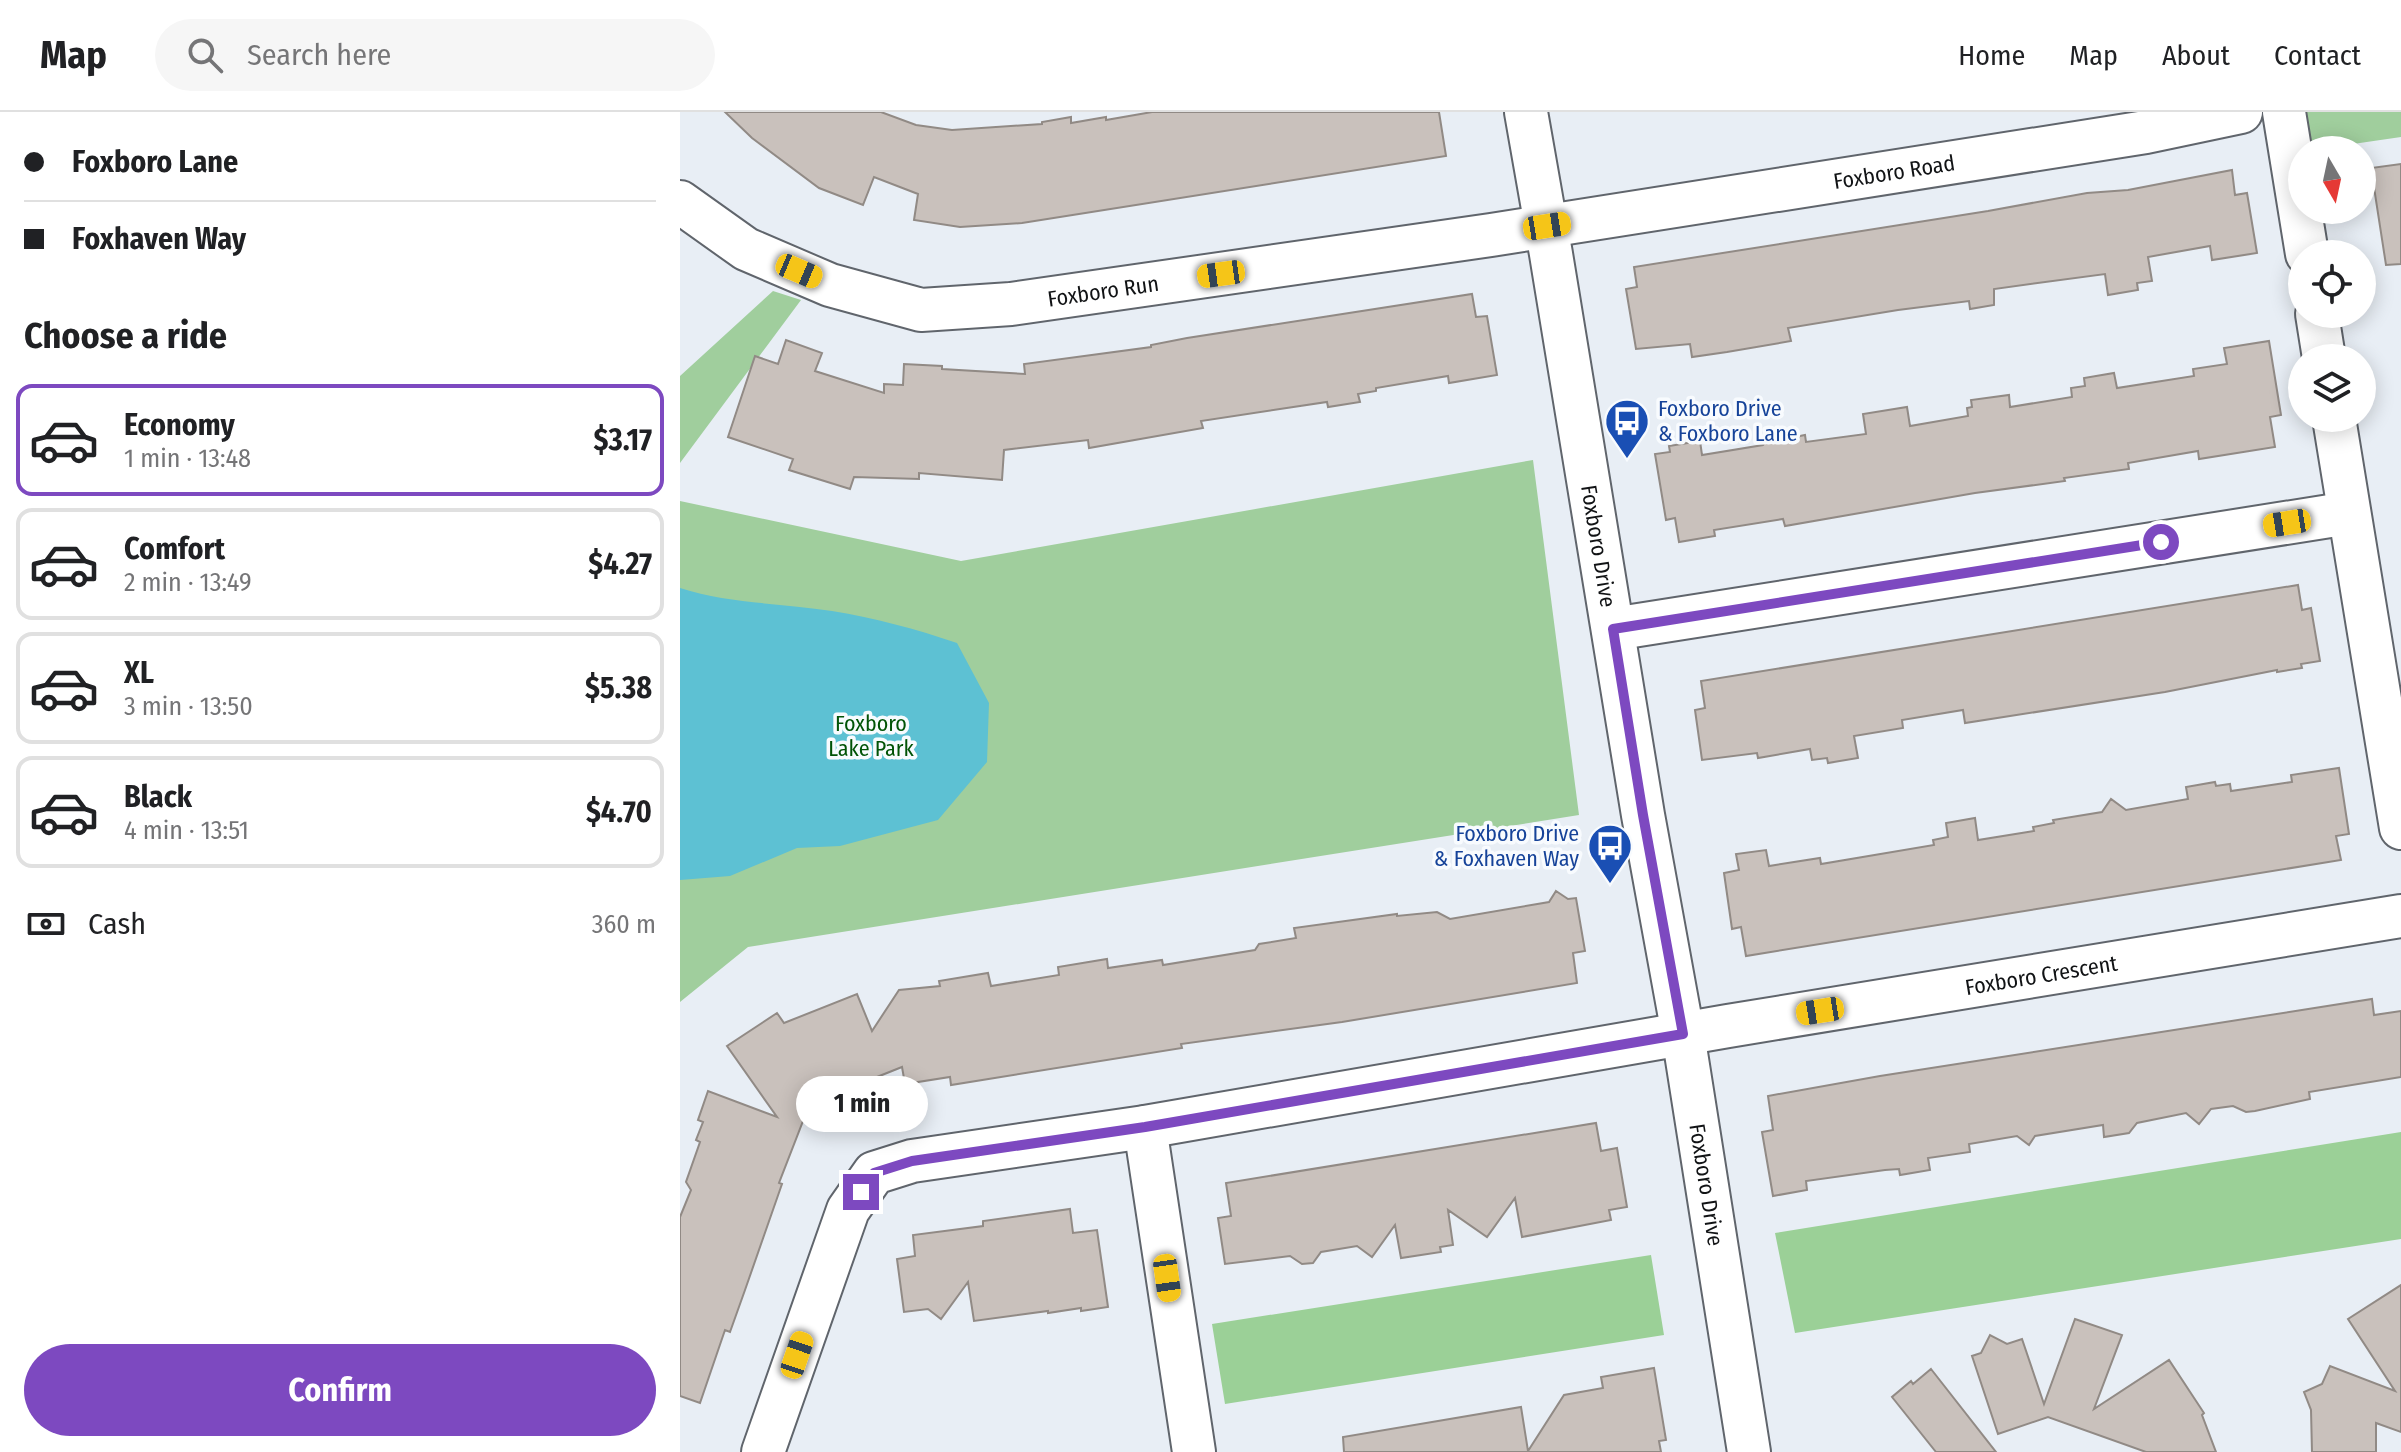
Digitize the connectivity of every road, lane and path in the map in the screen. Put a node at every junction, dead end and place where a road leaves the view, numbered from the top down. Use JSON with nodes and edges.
{"nodes":[{"id":1,"x":1526,"y":112,"type":"edge"},
{"id":2,"x":2241,"y":112,"type":"edge"},
{"id":3,"x":2284,"y":112,"type":"edge"},
{"id":4,"x":680,"y":202,"type":"edge"},
{"id":5,"x":1547,"y":226,"type":"junction"},
{"id":6,"x":2305,"y":240,"type":"edge"},
{"id":7,"x":2336,"y":432,"type":"edge"},
{"id":8,"x":2349,"y":513,"type":"junction"},
{"id":9,"x":1613,"y":629,"type":"junction"},
{"id":10,"x":2401,"y":828,"type":"edge"},
{"id":11,"x":2401,"y":916,"type":"edge"},
{"id":12,"x":1683,"y":1034,"type":"junction"},
{"id":13,"x":1145,"y":1127,"type":"junction"},
{"id":14,"x":763,"y":1452,"type":"edge"},
{"id":15,"x":1194,"y":1452,"type":"edge"},
{"id":16,"x":1749,"y":1452,"type":"edge"}],
"edges":[{"from":1,"to":5,"type":"street","name":"Foxboro Drive"},
{"from":2,"to":5,"type":"street","name":"Foxboro Road"},
{"from":3,"to":6,"type":"street"},
{"from":4,"to":5,"type":"street","name":"Foxboro Run"},
{"from":5,"to":9,"type":"street","name":"Foxboro Drive"},
{"from":7,"to":8,"type":"street"},
{"from":8,"to":9,"type":"street"},
{"from":8,"to":10,"type":"street"},
{"from":9,"to":12,"type":"street","name":"Foxboro Drive"},
{"from":11,"to":12,"type":"street","name":"Foxboro Crescent"},
{"from":12,"to":13,"type":"street","name":"Foxboro Crescent"},
{"from":12,"to":16,"type":"street","name":"Foxboro Drive"},
{"from":13,"to":14,"type":"street","name":"Foxboro Crescent"},
{"from":13,"to":15,"type":"street"}]}
